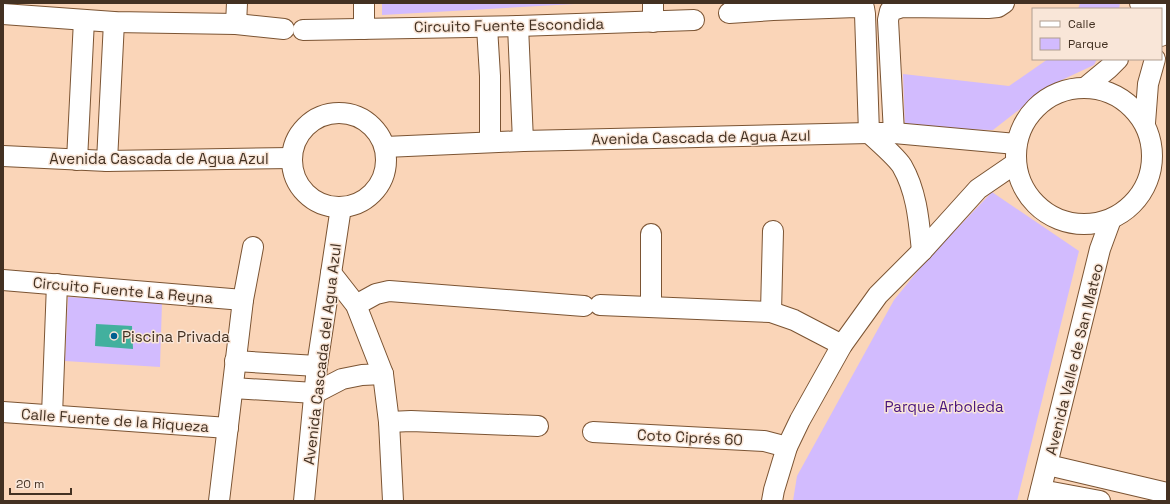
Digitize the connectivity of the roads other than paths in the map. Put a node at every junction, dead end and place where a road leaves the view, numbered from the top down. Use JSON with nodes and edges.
{"nodes":[{"id":1,"x":237,"y":3,"type":"edge"},
{"id":2,"x":364,"y":3,"type":"edge"},
{"id":3,"x":1004,"y":3,"type":"edge"},
{"id":4,"x":1139,"y":3,"type":"edge"},
{"id":5,"x":773,"y":6,"type":"edge"},
{"id":6,"x":1159,"y":8,"type":"edge"},
{"id":7,"x":653,"y":12,"type":"edge"},
{"id":8,"x":729,"y":13,"type":"dead end"},
{"id":9,"x":3,"y":14,"type":"edge"},
{"id":10,"x":1167,"y":15,"type":"edge"},
{"id":11,"x":84,"y":20,"type":"junction"},
{"id":12,"x":694,"y":20,"type":"dead end"},
{"id":13,"x":114,"y":22,"type":"junction"},
{"id":14,"x":236,"y":24,"type":"junction"},
{"id":15,"x":518,"y":26,"type":"junction"},
{"id":16,"x":487,"y":27,"type":"junction"},
{"id":17,"x":364,"y":29,"type":"junction"},
{"id":18,"x":1162,"y":32,"type":"edge"},
{"id":19,"x":1117,"y":60,"type":"edge"},
{"id":20,"x":1154,"y":60,"type":"edge"},
{"id":21,"x":1086,"y":87,"type":"junction"},
{"id":22,"x":1144,"y":123,"type":"junction"},
{"id":23,"x":869,"y":133,"type":"junction"},
{"id":24,"x":894,"y":133,"type":"junction"},
{"id":25,"x":523,"y":141,"type":"junction"},
{"id":26,"x":490,"y":142,"type":"junction"},
{"id":27,"x":385,"y":147,"type":"junction"},
{"id":28,"x":1016,"y":154,"type":"junction"},
{"id":29,"x":3,"y":156,"type":"edge"},
{"id":30,"x":291,"y":158,"type":"junction"},
{"id":31,"x":77,"y":160,"type":"junction"},
{"id":32,"x":107,"y":161,"type":"junction"},
{"id":33,"x":341,"y":207,"type":"junction"},
{"id":34,"x":1112,"y":219,"type":"junction"},
{"id":35,"x":773,"y":231,"type":"dead end"},
{"id":36,"x":651,"y":234,"type":"dead end"},
{"id":37,"x":253,"y":247,"type":"dead end"},
{"id":38,"x":922,"y":251,"type":"junction"},
{"id":39,"x":331,"y":273,"type":"junction"},
{"id":40,"x":3,"y":280,"type":"edge"},
{"id":41,"x":57,"y":284,"type":"junction"},
{"id":42,"x":243,"y":300,"type":"junction"},
{"id":43,"x":356,"y":305,"type":"junction"},
{"id":44,"x":651,"y":306,"type":"junction"},
{"id":45,"x":771,"y":312,"type":"junction"},
{"id":46,"x":842,"y":345,"type":"junction"},
{"id":47,"x":235,"y":361,"type":"junction"},
{"id":48,"x":317,"y":366,"type":"junction"},
{"id":49,"x":383,"y":374,"type":"junction"},
{"id":50,"x":232,"y":388,"type":"junction"},
{"id":51,"x":315,"y":393,"type":"junction"},
{"id":52,"x":3,"y":412,"type":"edge"},
{"id":53,"x":52,"y":415,"type":"junction"},
{"id":54,"x":389,"y":422,"type":"junction"},
{"id":55,"x":538,"y":426,"type":"dead end"},
{"id":56,"x":228,"y":428,"type":"junction"},
{"id":57,"x":594,"y":432,"type":"dead end"},
{"id":58,"x":786,"y":447,"type":"junction"},
{"id":59,"x":1048,"y":465,"type":"junction"},
{"id":60,"x":1167,"y":493,"type":"edge"},
{"id":61,"x":1040,"y":495,"type":"edge"},
{"id":62,"x":219,"y":501,"type":"edge"},
{"id":63,"x":304,"y":501,"type":"edge"},
{"id":64,"x":393,"y":501,"type":"edge"},
{"id":65,"x":772,"y":501,"type":"edge"},
{"id":66,"x":1100,"y":501,"type":"edge"}],
"edges":[{"from":1,"to":14,"type":"street"},
{"from":2,"to":17,"type":"street"},
{"from":3,"to":24,"type":"street"},
{"from":4,"to":6,"type":"street"},
{"from":5,"to":8,"type":"street"},
{"from":5,"to":23,"type":"street"},
{"from":7,"to":12,"type":"street","name":"Circuito Fuente Escondida"},
{"from":7,"to":15,"type":"street","name":"Circuito Fuente Escondida"},
{"from":9,"to":11,"type":"street","name":"Circuito Fuente Escondida"},
{"from":10,"to":18,"type":"street"},
{"from":11,"to":13,"type":"street","name":"Circuito Fuente Escondida"},
{"from":11,"to":31,"type":"street"},
{"from":13,"to":14,"type":"street","name":"Circuito Fuente Escondida"},
{"from":13,"to":32,"type":"street"},
{"from":14,"to":17,"type":"street","name":"Circuito Fuente Escondida"},
{"from":15,"to":16,"type":"street","name":"Circuito Fuente Escondida"},
{"from":15,"to":25,"type":"street"},
{"from":16,"to":17,"type":"street","name":"Circuito Fuente Escondida"},
{"from":16,"to":26,"type":"street"},
{"from":19,"to":21,"type":"street"},
{"from":20,"to":22,"type":"street"},
{"from":21,"to":22,"type":"street"},
{"from":21,"to":28,"type":"street"},
{"from":22,"to":34,"type":"street"},
{"from":23,"to":24,"type":"street","name":"Avenida Cascada de Agua Azul"},
{"from":23,"to":25,"type":"street","name":"Avenida Cascada de Agua Azul"},
{"from":23,"to":38,"type":"street"},
{"from":24,"to":28,"type":"street","name":"Avenida Cascada de Agua Azul"},
{"from":25,"to":26,"type":"street","name":"Avenida Cascada de Agua Azul"},
{"from":26,"to":27,"type":"street","name":"Avenida Cascada de Agua Azul"},
{"from":27,"to":30,"type":"street"},
{"from":27,"to":33,"type":"street"},
{"from":28,"to":34,"type":"street"},
{"from":28,"to":38,"type":"street"},
{"from":29,"to":31,"type":"street","name":"Avenida Cascada de Agua Azul"},
{"from":30,"to":32,"type":"street","name":"Avenida Cascada de Agua Azul"},
{"from":30,"to":33,"type":"street"},
{"from":31,"to":32,"type":"street","name":"Avenida Cascada de Agua Azul"},
{"from":33,"to":39,"type":"street","name":"Avenida Cascada del Agua Azul"},
{"from":34,"to":59,"type":"street","name":"Avenida Valle de San Mateo"},
{"from":35,"to":45,"type":"street"},
{"from":36,"to":44,"type":"street"},
{"from":37,"to":42,"type":"street"},
{"from":38,"to":46,"type":"street"},
{"from":39,"to":43,"type":"street"},
{"from":39,"to":48,"type":"street","name":"Avenida Cascada del Agua Azul"},
{"from":40,"to":41,"type":"street","name":"Circuito Fuente La Reyna"},
{"from":41,"to":42,"type":"street","name":"Circuito Fuente La Reyna"},
{"from":41,"to":53,"type":"street"},
{"from":42,"to":47,"type":"street"},
{"from":43,"to":44,"type":"street"},
{"from":43,"to":49,"type":"street"},
{"from":44,"to":45,"type":"street"},
{"from":45,"to":46,"type":"street"},
{"from":46,"to":58,"type":"street"},
{"from":47,"to":48,"type":"street"},
{"from":47,"to":50,"type":"street"},
{"from":48,"to":51,"type":"street","name":"Avenida Cascada del Agua Azul"},
{"from":49,"to":51,"type":"street"},
{"from":49,"to":54,"type":"street"},
{"from":50,"to":51,"type":"street"},
{"from":50,"to":56,"type":"street"},
{"from":51,"to":63,"type":"street","name":"Avenida Cascada del Agua Azul"},
{"from":52,"to":53,"type":"street","name":"Calle Fuente de la Riqueza"},
{"from":53,"to":56,"type":"street","name":"Calle Fuente de la Riqueza"},
{"from":54,"to":55,"type":"street"},
{"from":54,"to":64,"type":"street"},
{"from":56,"to":62,"type":"street"},
{"from":57,"to":58,"type":"street","name":"Coto Ciprés 60"},
{"from":58,"to":65,"type":"street"},
{"from":59,"to":60,"type":"street"},
{"from":59,"to":61,"type":"street","name":"Avenida Valle de San Mateo"},
{"from":61,"to":66,"type":"street"}]}
